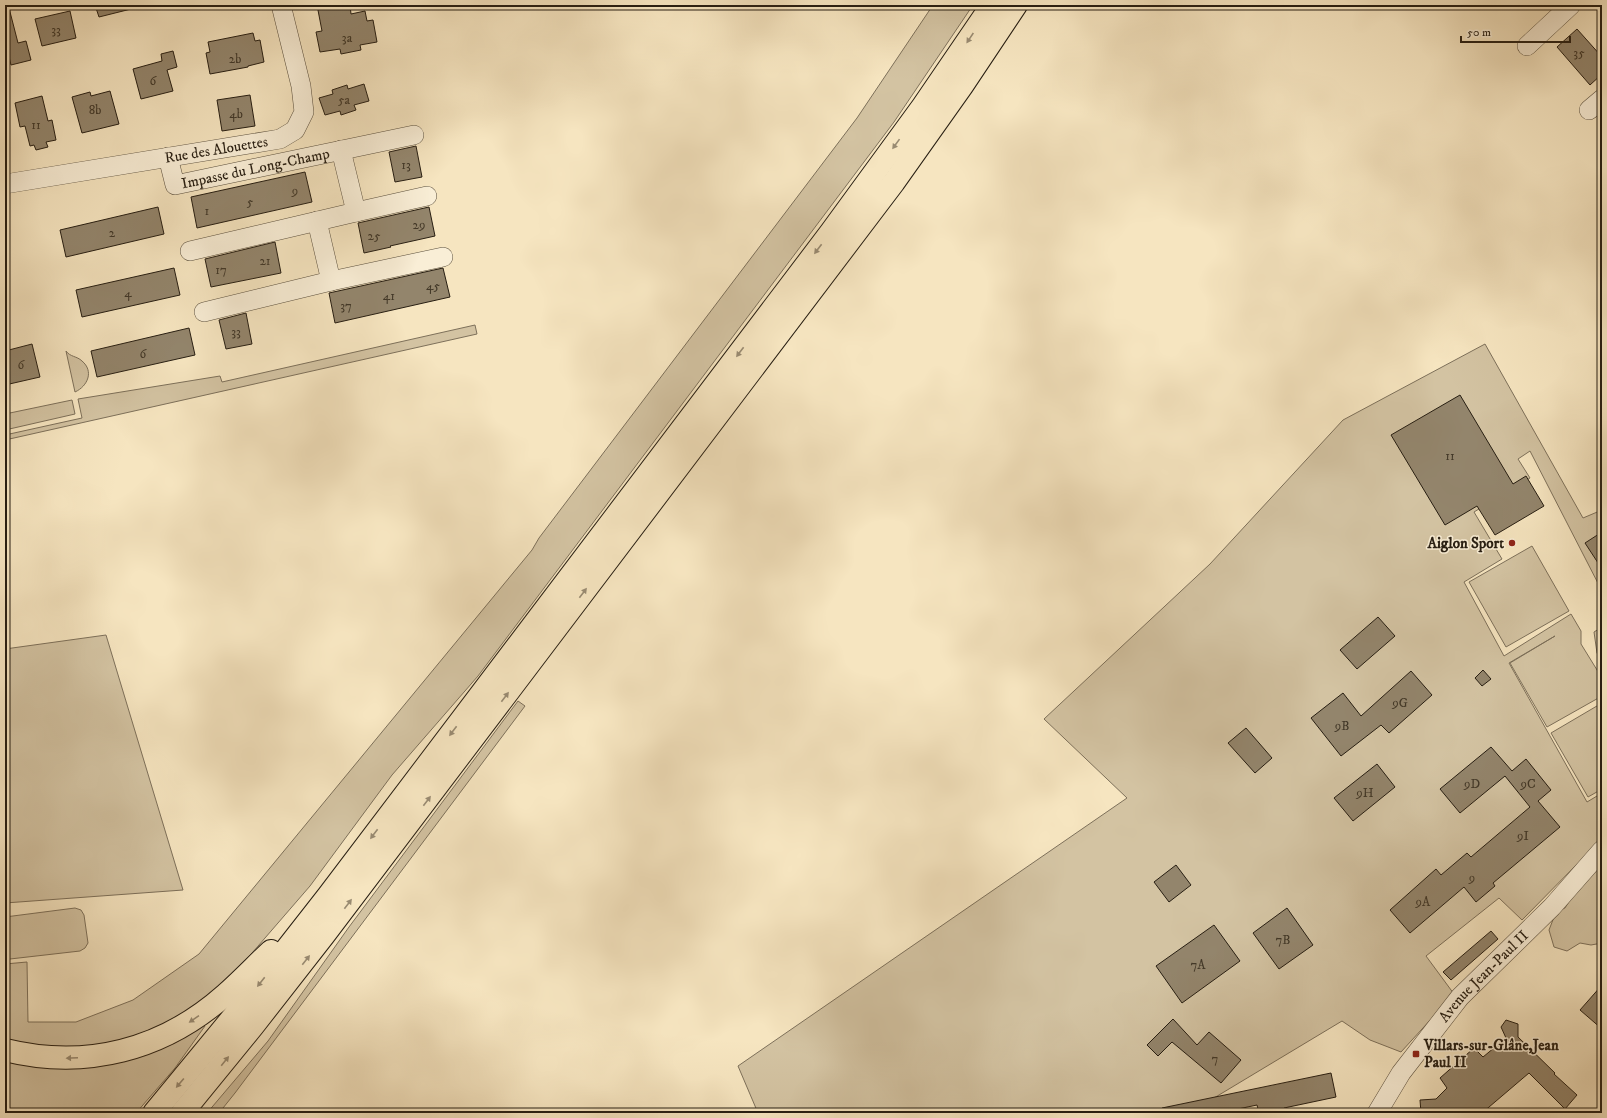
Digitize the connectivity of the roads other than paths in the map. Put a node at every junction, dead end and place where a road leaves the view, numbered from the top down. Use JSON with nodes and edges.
{"nodes":[{"id":1,"x":281,"y":5,"type":"edge"},
{"id":2,"x":992,"y":5,"type":"edge"},
{"id":3,"x":1016,"y":5,"type":"edge"},
{"id":4,"x":1571,"y":5,"type":"edge"},
{"id":5,"x":1527,"y":46,"type":"dead end"},
{"id":6,"x":414,"y":135,"type":"dead end"},
{"id":7,"x":341,"y":150,"type":"junction"},
{"id":8,"x":168,"y":157,"type":"junction"},
{"id":9,"x":6,"y":184,"type":"edge"},
{"id":10,"x":427,"y":196,"type":"dead end"},
{"id":11,"x":356,"y":212,"type":"junction"},
{"id":12,"x":317,"y":221,"type":"junction"},
{"id":13,"x":190,"y":251,"type":"dead end"},
{"id":14,"x":443,"y":257,"type":"dead end"},
{"id":15,"x":331,"y":281,"type":"junction"},
{"id":16,"x":204,"y":312,"type":"dead end"},
{"id":17,"x":1602,"y":850,"type":"edge"},
{"id":18,"x":328,"y":896,"type":"junction"},
{"id":19,"x":5,"y":1050,"type":"edge"},
{"id":20,"x":154,"y":1113,"type":"edge"},
{"id":21,"x":182,"y":1113,"type":"edge"},
{"id":22,"x":1377,"y":1113,"type":"edge"}],
"edges":[{"from":1,"to":8,"type":"street","name":"Rue des Alouettes"},
{"from":2,"to":18,"type":"highway","one_way":true},
{"from":21,"to":3,"type":"highway","one_way":true},
{"from":4,"to":5,"type":"street"},
{"from":6,"to":7,"type":"street","name":"Impasse du Long-Champ"},
{"from":7,"to":8,"type":"street","name":"Impasse du Long-Champ"},
{"from":7,"to":11,"type":"street","name":"Impasse du Long-Champ"},
{"from":8,"to":9,"type":"street","name":"Rue des Alouettes"},
{"from":10,"to":11,"type":"street"},
{"from":11,"to":12,"type":"street"},
{"from":12,"to":13,"type":"street"},
{"from":12,"to":15,"type":"street"},
{"from":14,"to":15,"type":"street"},
{"from":15,"to":16,"type":"street"},
{"from":17,"to":22,"type":"street","name":"Avenue Jean-Paul II"},
{"from":18,"to":19,"type":"highway","one_way":true},
{"from":18,"to":20,"type":"highway","one_way":true}]}
